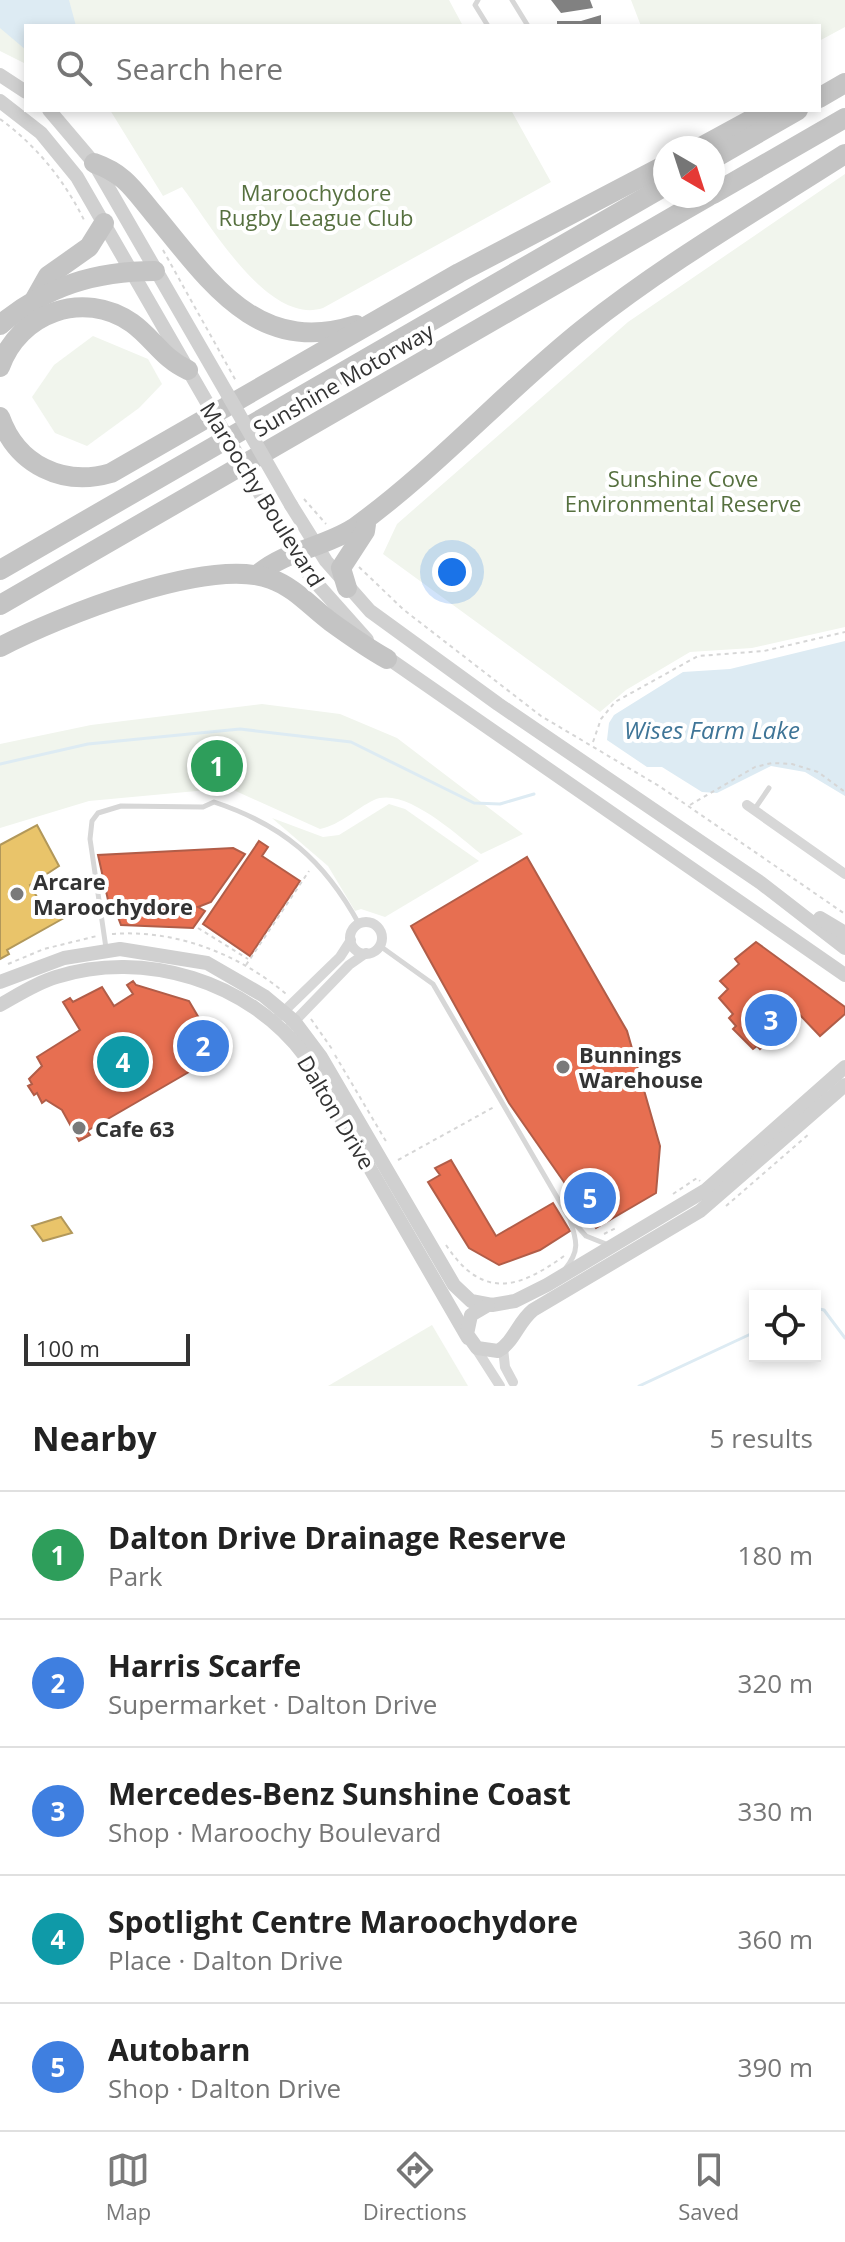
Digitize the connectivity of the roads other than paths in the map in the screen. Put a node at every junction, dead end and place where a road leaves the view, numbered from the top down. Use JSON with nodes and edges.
{"nodes":[{"id":1,"x":478,"y":0,"type":"edge"},
{"id":2,"x":512,"y":0,"type":"edge"},
{"id":3,"x":487,"y":24,"type":"edge"},
{"id":4,"x":527,"y":24,"type":"edge"},
{"id":5,"x":845,"y":69,"type":"edge"},
{"id":6,"x":0,"y":75,"type":"edge"},
{"id":7,"x":821,"y":82,"type":"edge"},
{"id":8,"x":845,"y":83,"type":"edge"},
{"id":9,"x":24,"y":91,"type":"edge"},
{"id":10,"x":821,"y":97,"type":"edge"},
{"id":11,"x":0,"y":101,"type":"edge"},
{"id":12,"x":51,"y":112,"type":"edge"},
{"id":13,"x":765,"y":112,"type":"edge"},
{"id":14,"x":795,"y":112,"type":"edge"},
{"id":15,"x":845,"y":118,"type":"edge"},
{"id":16,"x":721,"y":136,"type":"edge"},
{"id":17,"x":725,"y":152,"type":"edge"},
{"id":18,"x":845,"y":154,"type":"edge"},
{"id":19,"x":94,"y":163,"type":"junction"},
{"id":20,"x":653,"y":171,"type":"edge"},
{"id":21,"x":725,"y":187,"type":"edge"},
{"id":22,"x":653,"y":193,"type":"edge"},
{"id":23,"x":688,"y":208,"type":"edge"},
{"id":24,"x":104,"y":223,"type":"junction"},
{"id":25,"x":131,"y":271,"type":"junction"},
{"id":26,"x":155,"y":271,"type":"junction"},
{"id":27,"x":35,"y":299,"type":"junction"},
{"id":28,"x":390,"y":314,"type":"junction"},
{"id":29,"x":0,"y":325,"type":"edge"},
{"id":30,"x":0,"y":367,"type":"edge"},
{"id":31,"x":188,"y":370,"type":"junction"},
{"id":32,"x":0,"y":417,"type":"edge"},
{"id":33,"x":316,"y":546,"type":"junction"},
{"id":34,"x":342,"y":546,"type":"junction"},
{"id":35,"x":294,"y":551,"type":"junction"},
{"id":36,"x":0,"y":570,"type":"edge"},
{"id":37,"x":257,"y":575,"type":"junction"},
{"id":38,"x":347,"y":588,"type":"junction"},
{"id":39,"x":0,"y":605,"type":"edge"},
{"id":40,"x":0,"y":647,"type":"edge"},
{"id":41,"x":387,"y":659,"type":"junction"},
{"id":42,"x":769,"y":788,"type":"dead end"},
{"id":43,"x":751,"y":807,"type":"joint"},
{"id":44,"x":845,"y":874,"type":"edge"},
{"id":45,"x":761,"y":883,"type":"junction"},
{"id":46,"x":356,"y":920,"type":"junction"},
{"id":47,"x":845,"y":933,"type":"edge"},
{"id":48,"x":351,"y":940,"type":"junction"},
{"id":49,"x":380,"y":946,"type":"junction"},
{"id":50,"x":845,"y":948,"type":"edge"},
{"id":51,"x":107,"y":949,"type":"junction"},
{"id":52,"x":366,"y":953,"type":"junction"},
{"id":53,"x":36,"y":968,"type":"junction"},
{"id":54,"x":82,"y":971,"type":"junction"},
{"id":55,"x":845,"y":975,"type":"edge"},
{"id":56,"x":0,"y":982,"type":"edge"},
{"id":57,"x":0,"y":1005,"type":"edge"},
{"id":58,"x":284,"y":1022,"type":"junction"},
{"id":59,"x":845,"y":1059,"type":"edge"},
{"id":60,"x":845,"y":1067,"type":"edge"},
{"id":61,"x":845,"y":1085,"type":"edge"},
{"id":62,"x":790,"y":1113,"type":"junction"},
{"id":63,"x":568,"y":1216,"type":"junction"},
{"id":64,"x":615,"y":1245,"type":"junction"},
{"id":65,"x":551,"y":1283,"type":"junction"},
{"id":66,"x":488,"y":1305,"type":"junction"},
{"id":67,"x":471,"y":1342,"type":"junction"},
{"id":68,"x":503,"y":1348,"type":"junction"},
{"id":69,"x":513,"y":1382,"type":"dead end"},
{"id":70,"x":500,"y":1386,"type":"edge"}],
"edges":[{"from":1,"to":3,"type":"lane"},
{"from":2,"to":4,"type":"lane"},
{"from":5,"to":7,"type":"highway"},
{"from":6,"to":9,"type":"main road"},
{"from":8,"to":10,"type":"highway"},
{"from":11,"to":24,"type":"main road","name":"Maroochy Boulevard"},
{"from":12,"to":19,"type":"main road","name":"Maroochy Boulevard"},
{"from":13,"to":16,"type":"highway"},
{"from":14,"to":17,"type":"highway"},
{"from":15,"to":21,"type":"highway","name":"Sunshine Motorway"},
{"from":18,"to":34,"type":"highway"},
{"from":19,"to":26,"type":"main road","name":"Maroochy Boulevard"},
{"from":19,"to":28,"type":"highway"},
{"from":20,"to":28,"type":"highway"},
{"from":22,"to":36,"type":"highway","name":"Sunshine Motorway"},
{"from":23,"to":39,"type":"highway","name":"Sunshine Motorway"},
{"from":24,"to":25,"type":"main road","name":"Maroochy Boulevard"},
{"from":24,"to":27,"type":"highway"},
{"from":25,"to":26,"type":"highway"},
{"from":25,"to":27,"type":"highway"},
{"from":25,"to":31,"type":"main road","name":"Maroochy Boulevard"},
{"from":26,"to":33,"type":"main road","name":"Maroochy Boulevard","bridge":true},
{"from":27,"to":29,"type":"highway"},
{"from":28,"to":32,"type":"highway"},
{"from":30,"to":31,"type":"highway"},
{"from":31,"to":35,"type":"main road","name":"Maroochy Boulevard","bridge":true},
{"from":33,"to":34,"type":"highway"},
{"from":33,"to":35,"type":"highway"},
{"from":33,"to":38,"type":"main road","name":"Maroochy Boulevard"},
{"from":34,"to":38,"type":"highway"},
{"from":35,"to":37,"type":"highway"},
{"from":35,"to":41,"type":"main road","name":"Maroochy Boulevard"},
{"from":37,"to":40,"type":"highway"},
{"from":37,"to":41,"type":"highway"},
{"from":38,"to":45,"type":"main road","name":"Maroochy Boulevard"},
{"from":41,"to":55,"type":"main road","name":"Maroochy Boulevard"},
{"from":42,"to":43,"type":"lane"},
{"from":43,"to":44,"type":"street"},
{"from":45,"to":47,"type":"main road"},
{"from":45,"to":50,"type":"main road","name":"Maroochy Boulevard"},
{"from":46,"to":48,"type":"street"},
{"from":46,"to":49,"type":"street"},
{"from":46,"to":51,"type":"lane"},
{"from":48,"to":52,"type":"street"},
{"from":48,"to":58,"type":"street"},
{"from":49,"to":52,"type":"street"},
{"from":49,"to":63,"type":"lane"},
{"from":51,"to":53,"type":"main road"},
{"from":51,"to":58,"type":"main road"},
{"from":52,"to":58,"type":"street"},
{"from":53,"to":54,"type":"main road"},
{"from":53,"to":56,"type":"main road"},
{"from":54,"to":57,"type":"main road","name":"Dalton Drive"},
{"from":54,"to":58,"type":"main road","name":"Dalton Drive"},
{"from":58,"to":66,"type":"main road","name":"Dalton Drive"},
{"from":58,"to":67,"type":"main road","name":"Dalton Drive"},
{"from":59,"to":62,"type":"main road"},
{"from":60,"to":62,"type":"main road"},
{"from":61,"to":68,"type":"main road"},
{"from":62,"to":64,"type":"main road"},
{"from":63,"to":64,"type":"lane"},
{"from":63,"to":65,"type":"lane"},
{"from":64,"to":65,"type":"main road"},
{"from":65,"to":66,"type":"main road"},
{"from":66,"to":67,"type":"main road"},
{"from":67,"to":68,"type":"main road"},
{"from":67,"to":70,"type":"street"},
{"from":68,"to":69,"type":"street"}]}
